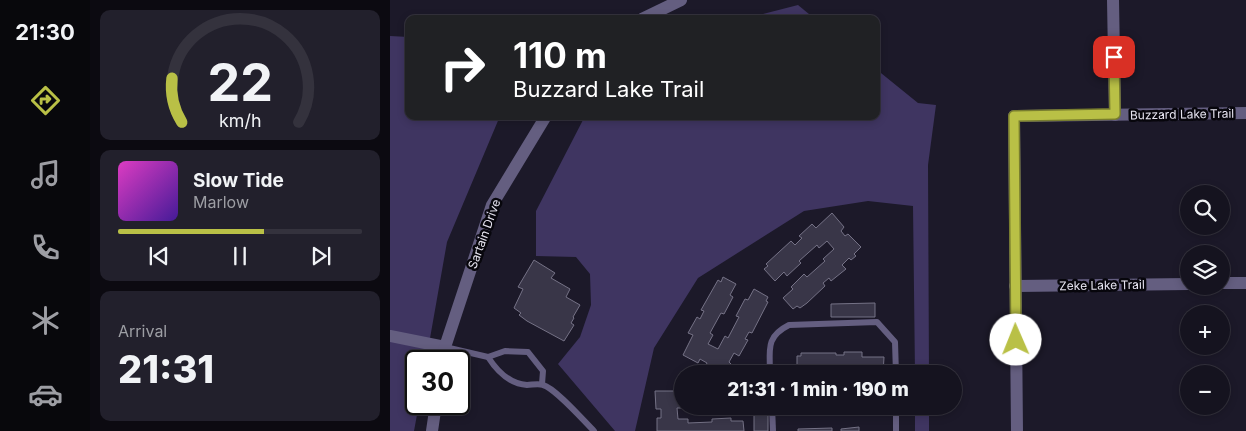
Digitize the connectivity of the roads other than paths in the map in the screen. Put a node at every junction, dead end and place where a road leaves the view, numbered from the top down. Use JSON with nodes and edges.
{"nodes":[{"id":1,"x":681,"y":0,"type":"edge"},
{"id":2,"x":1113,"y":0,"type":"edge"},
{"id":3,"x":654,"y":6,"type":"edge"},
{"id":4,"x":1246,"y":113,"type":"edge"},
{"id":5,"x":1115,"y":114,"type":"junction"},
{"id":6,"x":544,"y":120,"type":"edge"},
{"id":7,"x":1230,"y":283,"type":"edge"},
{"id":8,"x":1246,"y":283,"type":"edge"},
{"id":9,"x":1180,"y":284,"type":"edge"},
{"id":10,"x":1015,"y":286,"type":"junction"},
{"id":11,"x":390,"y":336,"type":"edge"},
{"id":12,"x":445,"y":347,"type":"junction"},
{"id":13,"x":444,"y":350,"type":"edge"},
{"id":14,"x":488,"y":358,"type":"junction"},
{"id":15,"x":770,"y":365,"type":"edge"},
{"id":16,"x":896,"y":365,"type":"edge"},
{"id":17,"x":542,"y":384,"type":"junction"},
{"id":18,"x":434,"y":415,"type":"edge"},
{"id":19,"x":772,"y":415,"type":"edge"},
{"id":20,"x":896,"y":415,"type":"edge"},
{"id":21,"x":432,"y":431,"type":"edge"},
{"id":22,"x":594,"y":431,"type":"edge"},
{"id":23,"x":772,"y":431,"type":"edge"},
{"id":24,"x":896,"y":431,"type":"edge"},
{"id":25,"x":1017,"y":431,"type":"edge"}],
"edges":[{"from":1,"to":3,"type":"street"},
{"from":2,"to":5,"type":"street"},
{"from":4,"to":5,"type":"street","name":"Buzzard Lake Trail"},
{"from":5,"to":10,"type":"street","name":"Buzzard Lake Trail"},
{"from":6,"to":12,"type":"street","name":"Sartain Drive"},
{"from":7,"to":8,"type":"street"},
{"from":9,"to":10,"type":"street","name":"Zeke Lake Trail"},
{"from":10,"to":25,"type":"street","name":"Buzzard Lake Trail"},
{"from":11,"to":12,"type":"street"},
{"from":12,"to":13,"type":"street","name":"Sartain Drive"},
{"from":12,"to":14,"type":"lane"},
{"from":14,"to":17,"type":"lane"},
{"from":14,"to":17,"type":"lane"},
{"from":15,"to":16,"type":"lane"},
{"from":17,"to":22,"type":"lane"},
{"from":18,"to":21,"type":"street"},
{"from":19,"to":23,"type":"lane"},
{"from":20,"to":24,"type":"lane"}]}
